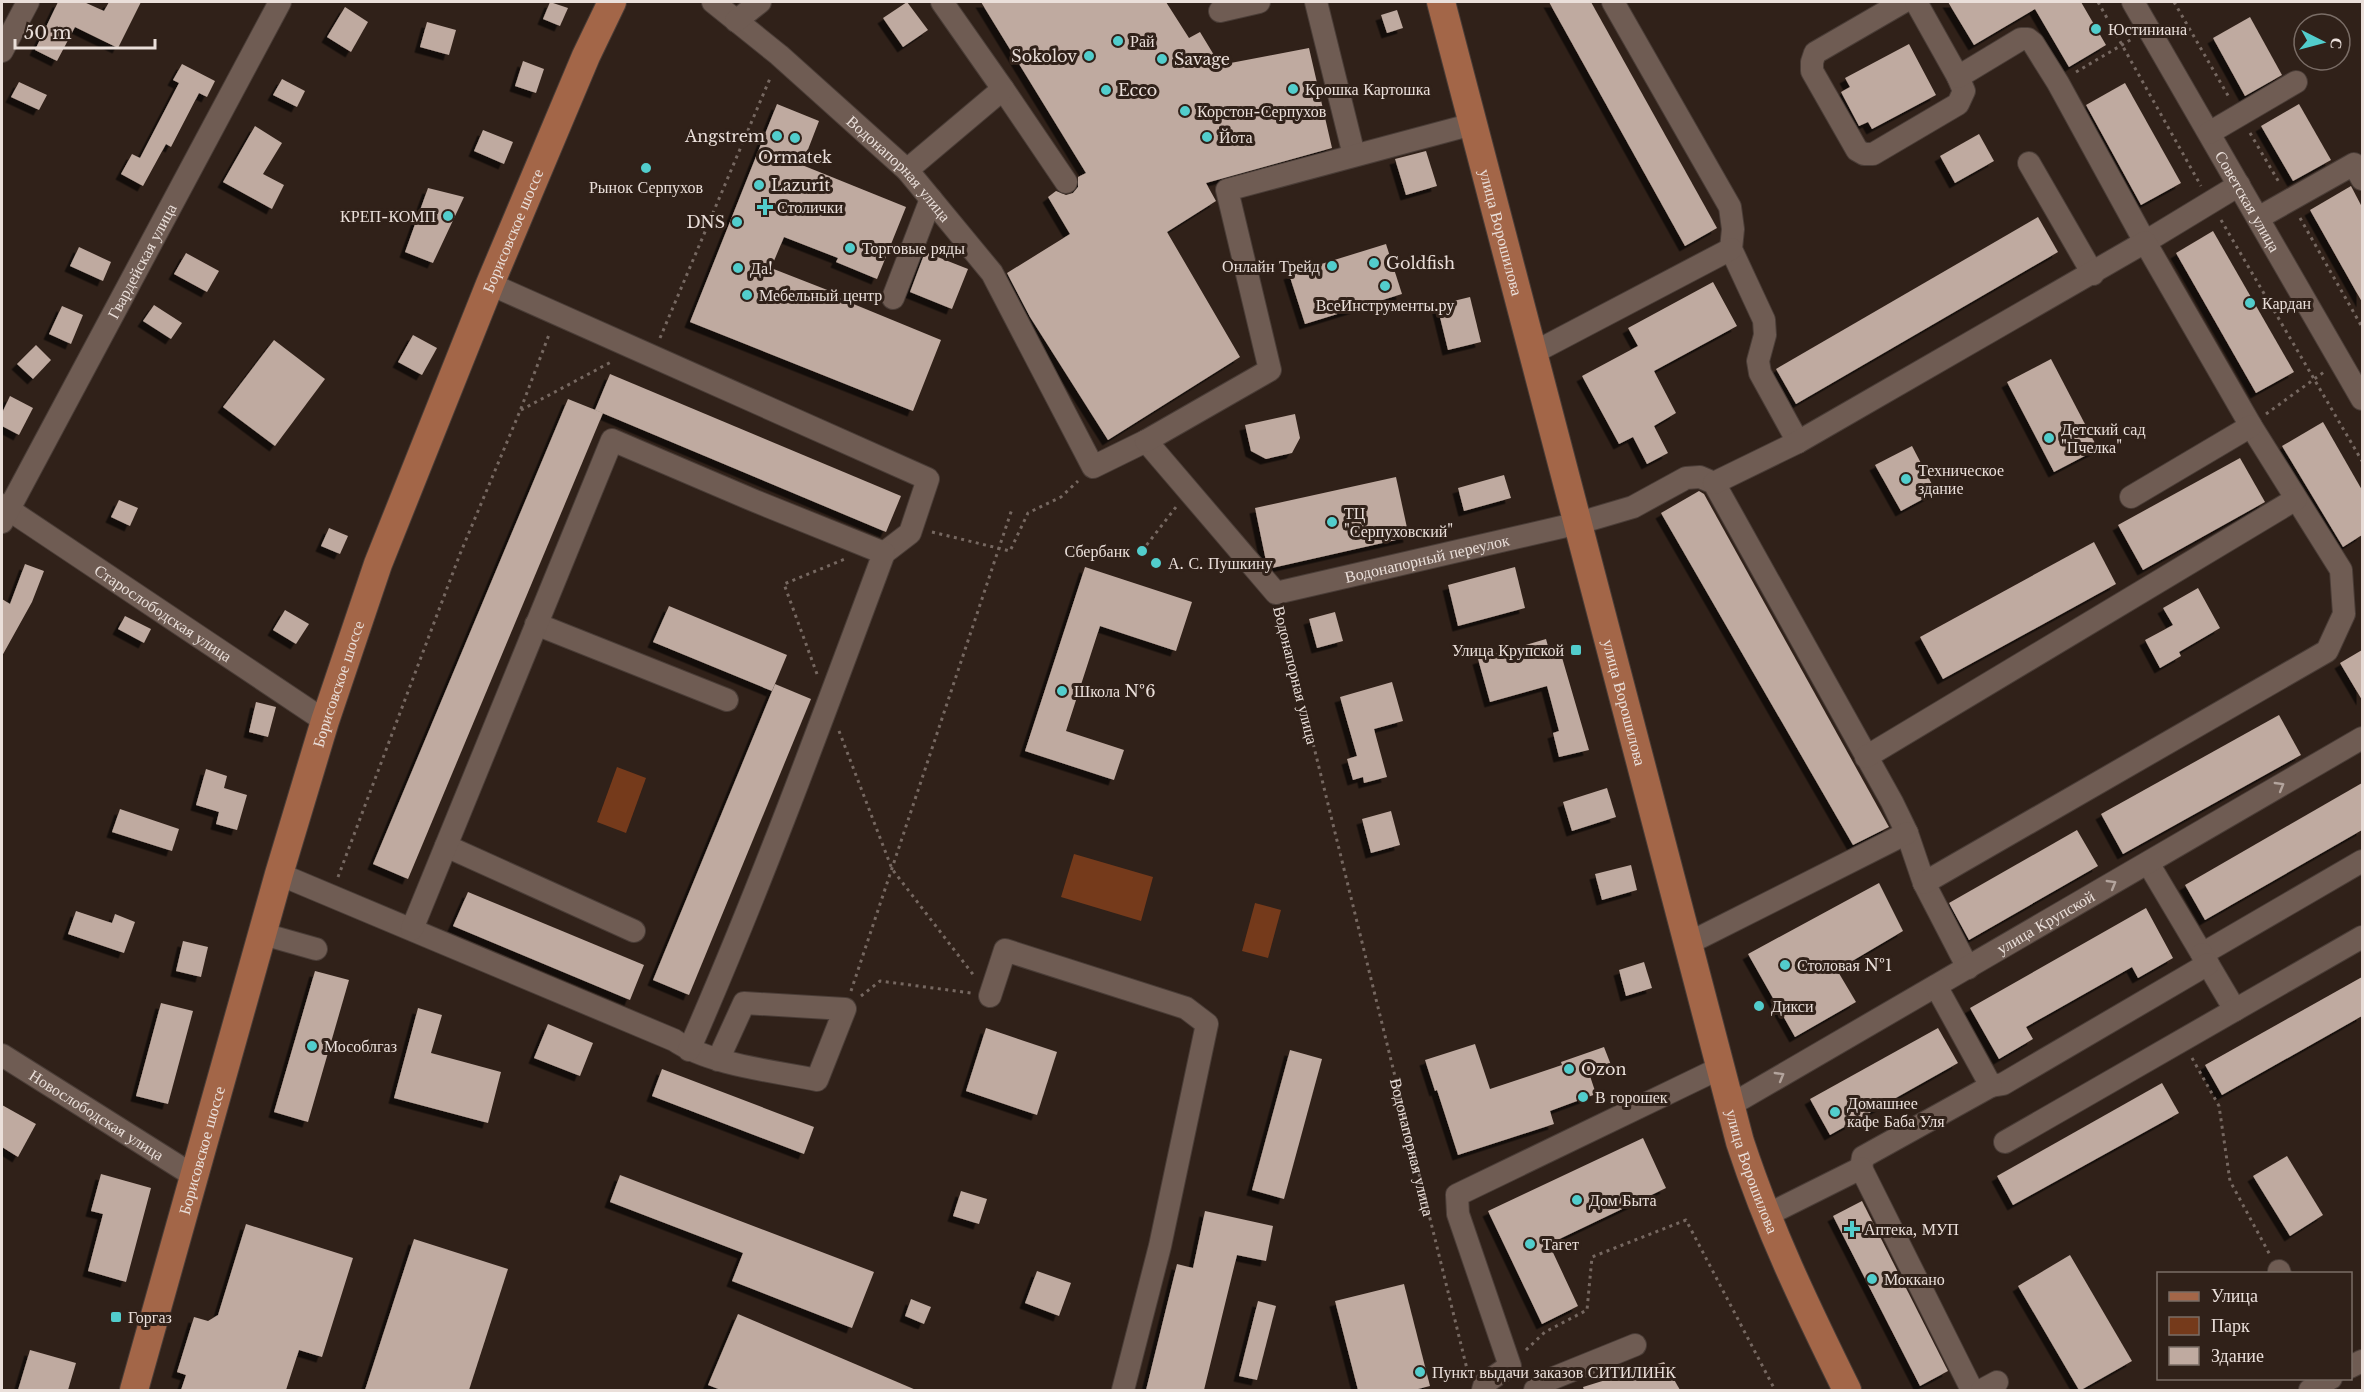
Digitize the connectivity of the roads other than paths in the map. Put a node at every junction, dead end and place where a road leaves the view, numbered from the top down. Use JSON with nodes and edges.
{"nodes":[{"id":1,"x":28,"y":2,"type":"edge"},
{"id":2,"x":280,"y":2,"type":"edge"},
{"id":3,"x":612,"y":2,"type":"edge"},
{"id":4,"x":713,"y":2,"type":"edge"},
{"id":5,"x":760,"y":2,"type":"edge"},
{"id":6,"x":942,"y":2,"type":"edge"},
{"id":7,"x":1259,"y":2,"type":"edge"},
{"id":8,"x":1316,"y":2,"type":"edge"},
{"id":9,"x":1441,"y":2,"type":"edge"},
{"id":10,"x":1613,"y":2,"type":"edge"},
{"id":11,"x":1903,"y":2,"type":"edge"},
{"id":12,"x":1916,"y":2,"type":"edge"},
{"id":13,"x":2133,"y":2,"type":"edge"},
{"id":14,"x":1220,"y":11,"type":"dead end"},
{"id":15,"x":736,"y":21,"type":"junction"},
{"id":16,"x":2,"y":51,"type":"edge"},
{"id":17,"x":1958,"y":77,"type":"junction"},
{"id":18,"x":2296,"y":82,"type":"dead end"},
{"id":19,"x":1003,"y":89,"type":"junction"},
{"id":20,"x":1473,"y":124,"type":"junction"},
{"id":21,"x":2209,"y":133,"type":"junction"},
{"id":22,"x":1354,"y":155,"type":"junction"},
{"id":23,"x":2029,"y":163,"type":"dead end"},
{"id":24,"x":908,"y":170,"type":"junction"},
{"id":25,"x":2362,"y":178,"type":"edge"},
{"id":26,"x":1066,"y":182,"type":"dead end"},
{"id":27,"x":2239,"y":185,"type":"junction"},
{"id":28,"x":931,"y":199,"type":"junction"},
{"id":29,"x":2258,"y":218,"type":"junction"},
{"id":30,"x":2145,"y":242,"type":"junction"},
{"id":31,"x":1731,"y":249,"type":"junction"},
{"id":32,"x":2092,"y":274,"type":"junction"},
{"id":33,"x":490,"y":284,"type":"junction"},
{"id":34,"x":893,"y":298,"type":"dead end"},
{"id":35,"x":1533,"y":353,"type":"junction"},
{"id":36,"x":2362,"y":396,"type":"edge"},
{"id":37,"x":2251,"y":426,"type":"junction"},
{"id":38,"x":1146,"y":441,"type":"junction"},
{"id":39,"x":1798,"y":442,"type":"junction"},
{"id":40,"x":1714,"y":483,"type":"junction"},
{"id":41,"x":2131,"y":497,"type":"dead end"},
{"id":42,"x":2296,"y":500,"type":"junction"},
{"id":43,"x":4,"y":512,"type":"edge"},
{"id":44,"x":1579,"y":523,"type":"junction"},
{"id":45,"x":884,"y":553,"type":"junction"},
{"id":46,"x":1276,"y":594,"type":"joint"},
{"id":47,"x":536,"y":624,"type":"junction"},
{"id":48,"x":727,"y":700,"type":"dead end"},
{"id":49,"x":325,"y":721,"type":"junction"},
{"id":50,"x":2361,"y":742,"type":"edge"},
{"id":51,"x":1866,"y":757,"type":"junction"},
{"id":52,"x":1907,"y":833,"type":"junction"},
{"id":53,"x":446,"y":846,"type":"junction"},
{"id":54,"x":2362,"y":861,"type":"edge"},
{"id":55,"x":2148,"y":862,"type":"junction"},
{"id":56,"x":279,"y":874,"type":"junction"},
{"id":57,"x":1924,"y":883,"type":"junction"},
{"id":58,"x":412,"y":929,"type":"junction"},
{"id":59,"x":634,"y":931,"type":"dead end"},
{"id":60,"x":263,"y":934,"type":"junction"},
{"id":61,"x":2362,"y":937,"type":"edge"},
{"id":62,"x":1687,"y":944,"type":"junction"},
{"id":63,"x":316,"y":949,"type":"dead end"},
{"id":64,"x":2205,"y":959,"type":"junction"},
{"id":65,"x":1968,"y":968,"type":"junction"},
{"id":66,"x":1936,"y":986,"type":"junction"},
{"id":67,"x":990,"y":996,"type":"road end"},
{"id":68,"x":2235,"y":1010,"type":"junction"},
{"id":69,"x":689,"y":1050,"type":"junction"},
{"id":70,"x":2,"y":1055,"type":"edge"},
{"id":71,"x":718,"y":1060,"type":"junction"},
{"id":72,"x":1720,"y":1068,"type":"junction"},
{"id":73,"x":1991,"y":1086,"type":"junction"},
{"id":74,"x":1729,"y":1106,"type":"junction"},
{"id":75,"x":2005,"y":1142,"type":"dead end"},
{"id":76,"x":1861,"y":1168,"type":"junction"},
{"id":77,"x":194,"y":1176,"type":"junction"},
{"id":78,"x":1765,"y":1216,"type":"junction"},
{"id":79,"x":1635,"y":1345,"type":"dead end"},
{"id":80,"x":2328,"y":1380,"type":"edge"},
{"id":81,"x":1476,"y":1386,"type":"edge"},
{"id":82,"x":134,"y":1390,"type":"edge"},
{"id":83,"x":1123,"y":1390,"type":"edge"},
{"id":84,"x":1535,"y":1390,"type":"edge"},
{"id":85,"x":1848,"y":1390,"type":"edge"},
{"id":86,"x":1972,"y":1390,"type":"edge"},
{"id":87,"x":2310,"y":1390,"type":"edge"}],
"edges":[{"from":1,"to":16,"type":"street"},
{"from":2,"to":43,"type":"street","name":"Гвардейская улица"},
{"from":3,"to":33,"type":"main road","name":"Борисовское шоссе"},
{"from":4,"to":15,"type":"street","name":"Водонапорная улица"},
{"from":5,"to":15,"type":"street"},
{"from":6,"to":19,"type":"street"},
{"from":7,"to":14,"type":"street"},
{"from":8,"to":22,"type":"street"},
{"from":9,"to":20,"type":"main road","name":"улица Ворошилова"},
{"from":10,"to":31,"type":"street"},
{"from":11,"to":17,"type":"street"},
{"from":12,"to":17,"type":"street"},
{"from":13,"to":21,"type":"street","name":"Советская улица"},
{"from":15,"to":24,"type":"street","name":"Водонапорная улица"},
{"from":17,"to":30,"type":"street"},
{"from":18,"to":21,"type":"street"},
{"from":19,"to":24,"type":"street"},
{"from":19,"to":26,"type":"street"},
{"from":20,"to":22,"type":"street"},
{"from":20,"to":35,"type":"main road","name":"улица Ворошилова"},
{"from":21,"to":27,"type":"street","name":"Советская улица"},
{"from":22,"to":38,"type":"street"},
{"from":23,"to":32,"type":"street"},
{"from":24,"to":28,"type":"street","name":"Водонапорная улица"},
{"from":25,"to":29,"type":"street"},
{"from":27,"to":29,"type":"street","name":"Советская улица"},
{"from":27,"to":30,"type":"street"},
{"from":28,"to":34,"type":"street"},
{"from":28,"to":38,"type":"street","name":"Водонапорная улица"},
{"from":29,"to":36,"type":"street","name":"Советская улица"},
{"from":30,"to":32,"type":"street"},
{"from":30,"to":37,"type":"street"},
{"from":31,"to":35,"type":"street"},
{"from":31,"to":39,"type":"street"},
{"from":32,"to":39,"type":"street"},
{"from":33,"to":45,"type":"street"},
{"from":33,"to":49,"type":"main road","name":"Борисовское шоссе"},
{"from":35,"to":44,"type":"main road","name":"улица Ворошилова"},
{"from":37,"to":41,"type":"street"},
{"from":37,"to":42,"type":"street"},
{"from":38,"to":46,"type":"street","name":"Водонапорная улица"},
{"from":39,"to":40,"type":"street"},
{"from":40,"to":44,"type":"street","name":"Водонапорный переулок"},
{"from":40,"to":51,"type":"street"},
{"from":42,"to":51,"type":"street"},
{"from":42,"to":57,"type":"street"},
{"from":43,"to":49,"type":"street","name":"Старослободская улица"},
{"from":44,"to":46,"type":"street","name":"Водонапорный переулок"},
{"from":44,"to":62,"type":"main road","name":"улица Ворошилова"},
{"from":45,"to":47,"type":"street"},
{"from":45,"to":69,"type":"street"},
{"from":47,"to":48,"type":"street"},
{"from":47,"to":53,"type":"street"},
{"from":49,"to":56,"type":"main road","name":"Борисовское шоссе"},
{"from":55,"to":50,"type":"street","name":"улица Крупской","one_way":true},
{"from":51,"to":52,"type":"street"},
{"from":52,"to":57,"type":"street"},
{"from":52,"to":62,"type":"street"},
{"from":53,"to":58,"type":"street"},
{"from":53,"to":59,"type":"street"},
{"from":54,"to":64,"type":"street"},
{"from":55,"to":64,"type":"street"},
{"from":65,"to":55,"type":"street","name":"улица Крупской","one_way":true},
{"from":56,"to":58,"type":"street"},
{"from":56,"to":60,"type":"main road","name":"Борисовское шоссе"},
{"from":57,"to":65,"type":"street"},
{"from":58,"to":69,"type":"street"},
{"from":60,"to":63,"type":"street"},
{"from":60,"to":77,"type":"main road","name":"Борисовское шоссе"},
{"from":61,"to":68,"type":"street"},
{"from":62,"to":72,"type":"main road","name":"улица Ворошилова"},
{"from":64,"to":68,"type":"street"},
{"from":64,"to":73,"type":"street"},
{"from":65,"to":66,"type":"street","name":"улица Крупской"},
{"from":66,"to":73,"type":"street"},
{"from":74,"to":66,"type":"street","name":"улица Крупской","one_way":true},
{"from":67,"to":83,"type":"street"},
{"from":68,"to":75,"type":"street"},
{"from":69,"to":71,"type":"street"},
{"from":70,"to":77,"type":"street","name":"Новослободская улица"},
{"from":71,"to":71,"type":"street"},
{"from":72,"to":74,"type":"main road","name":"улица Ворошилова"},
{"from":72,"to":81,"type":"street"},
{"from":73,"to":76,"type":"street"},
{"from":74,"to":78,"type":"main road","name":"улица Ворошилова"},
{"from":76,"to":78,"type":"street"},
{"from":76,"to":86,"type":"street"},
{"from":77,"to":82,"type":"main road","name":"Борисовское шоссе"},
{"from":78,"to":85,"type":"main road","name":"улица Ворошилова"},
{"from":79,"to":84,"type":"street"},
{"from":80,"to":87,"type":"street"}]}
